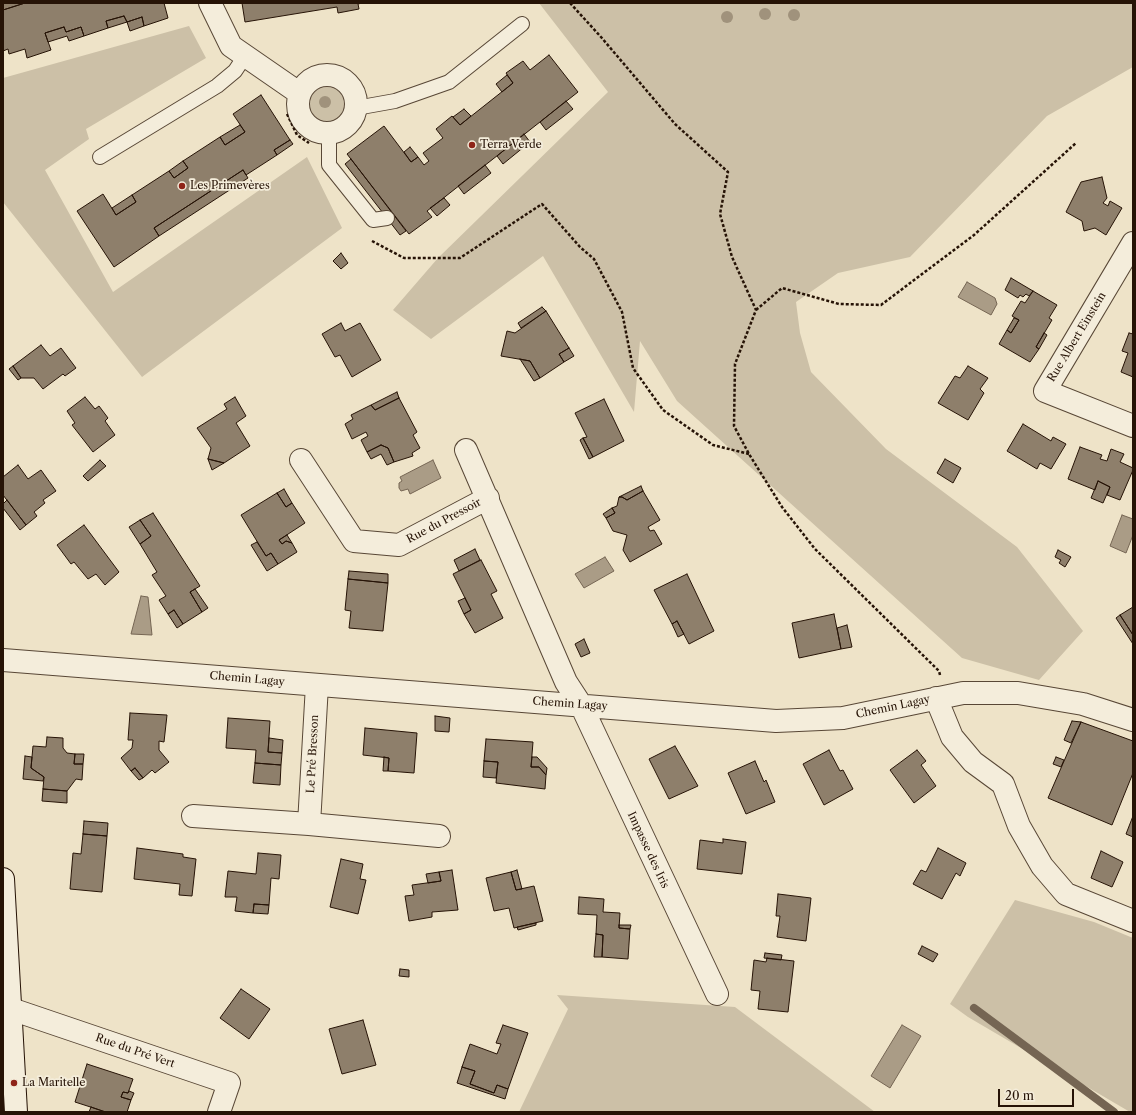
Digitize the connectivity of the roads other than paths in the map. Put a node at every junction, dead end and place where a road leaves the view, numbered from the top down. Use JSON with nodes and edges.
{"nodes":[{"id":1,"x":210,"y":3,"type":"edge"},
{"id":2,"x":522,"y":24,"type":"dead end"},
{"id":3,"x":245,"y":56,"type":"junction"},
{"id":4,"x":299,"y":93,"type":"junction"},
{"id":5,"x":356,"y":108,"type":"junction"},
{"id":6,"x":329,"y":134,"type":"junction"},
{"id":7,"x":100,"y":157,"type":"dead end"},
{"id":8,"x":387,"y":218,"type":"dead end"},
{"id":9,"x":1133,"y":243,"type":"edge"},
{"id":10,"x":1133,"y":426,"type":"edge"},
{"id":11,"x":466,"y":450,"type":"dead end"},
{"id":12,"x":301,"y":460,"type":"dead end"},
{"id":13,"x":488,"y":498,"type":"junction"},
{"id":14,"x":3,"y":660,"type":"edge"},
{"id":15,"x":29,"y":661,"type":"junction"},
{"id":16,"x":3,"y":676,"type":"edge"},
{"id":17,"x":317,"y":685,"type":"junction"},
{"id":18,"x":936,"y":698,"type":"junction"},
{"id":19,"x":581,"y":705,"type":"junction"},
{"id":20,"x":1133,"y":720,"type":"edge"},
{"id":21,"x":193,"y":816,"type":"dead end"},
{"id":22,"x":309,"y":824,"type":"junction"},
{"id":23,"x":439,"y":836,"type":"dead end"},
{"id":24,"x":3,"y":880,"type":"edge"},
{"id":25,"x":1133,"y":921,"type":"edge"},
{"id":26,"x":717,"y":994,"type":"dead end"},
{"id":27,"x":11,"y":1009,"type":"junction"},
{"id":28,"x":16,"y":1112,"type":"edge"},
{"id":29,"x":219,"y":1112,"type":"edge"}],
"edges":[{"from":1,"to":3,"type":"street"},
{"from":2,"to":5,"type":"lane"},
{"from":3,"to":4,"type":"street"},
{"from":3,"to":7,"type":"lane"},
{"from":4,"to":5,"type":"street"},
{"from":4,"to":6,"type":"street"},
{"from":5,"to":6,"type":"street"},
{"from":6,"to":8,"type":"lane"},
{"from":9,"to":10,"type":"street","name":"Rue Albert Einstein"},
{"from":11,"to":13,"type":"street","name":"Rue du Pressoir"},
{"from":12,"to":13,"type":"street","name":"Rue du Pressoir"},
{"from":13,"to":19,"type":"street","name":"Rue du Pressoir"},
{"from":14,"to":15,"type":"street","name":"Chemin Lagay"},
{"from":15,"to":16,"type":"street"},
{"from":15,"to":17,"type":"street","name":"Chemin Lagay"},
{"from":17,"to":19,"type":"street","name":"Chemin Lagay"},
{"from":17,"to":22,"type":"street","name":"Le Pré Bresson"},
{"from":18,"to":19,"type":"street","name":"Chemin Lagay"},
{"from":18,"to":20,"type":"street","name":"Chemin Lagay"},
{"from":18,"to":25,"type":"street"},
{"from":19,"to":26,"type":"street","name":"Impasse des Iris"},
{"from":21,"to":22,"type":"street"},
{"from":22,"to":23,"type":"street"},
{"from":24,"to":27,"type":"street"},
{"from":27,"to":28,"type":"street"},
{"from":27,"to":29,"type":"street","name":"Rue du Pré Vert"}]}
